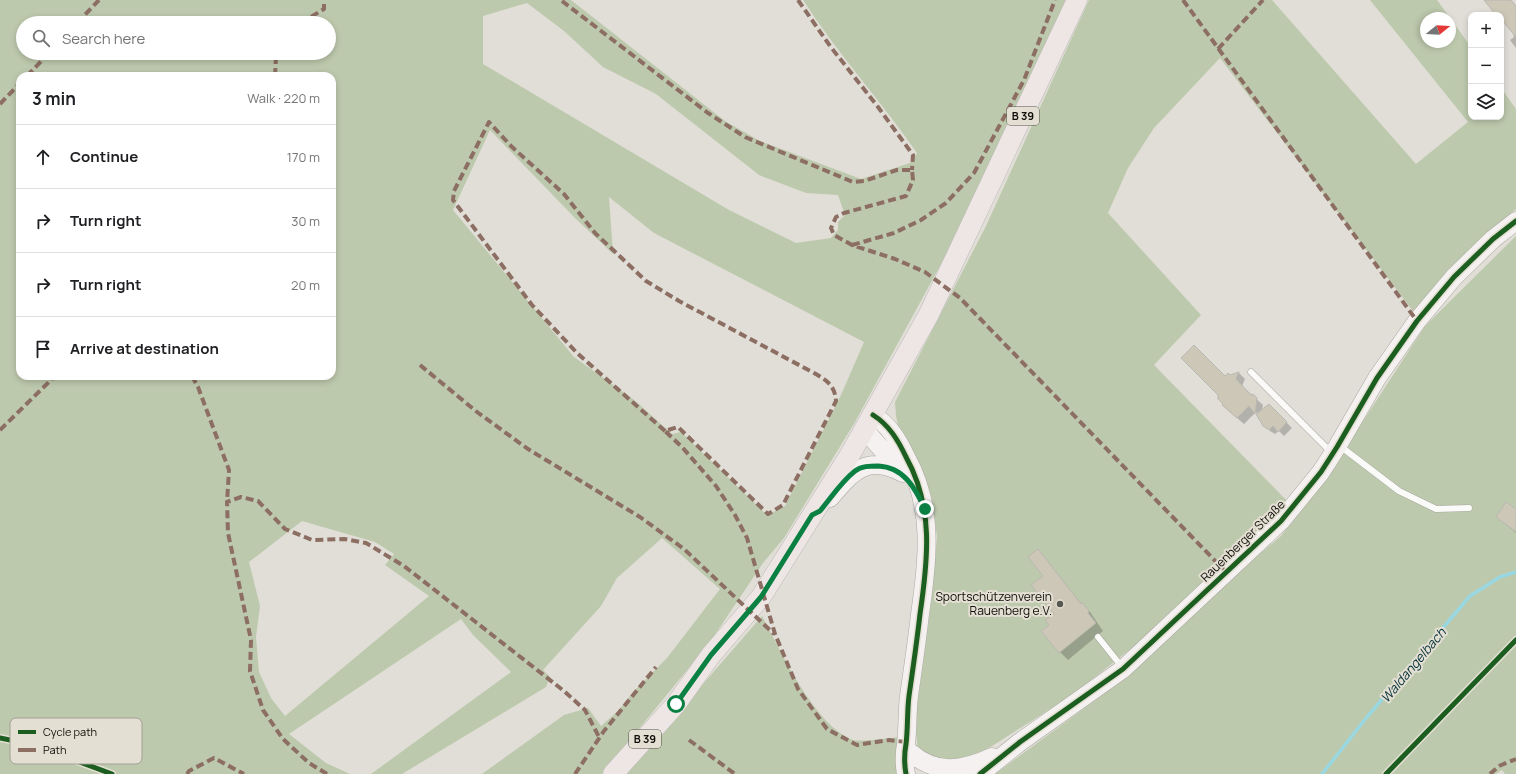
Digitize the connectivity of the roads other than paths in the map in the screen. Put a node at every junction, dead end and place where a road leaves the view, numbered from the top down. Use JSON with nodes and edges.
{"nodes":[{"id":1,"x":1078,"y":0,"type":"edge"},
{"id":2,"x":1516,"y":221,"type":"edge"},
{"id":3,"x":1251,"y":372,"type":"dead end"},
{"id":4,"x":868,"y":422,"type":"junction"},
{"id":5,"x":1336,"y":449,"type":"junction"},
{"id":6,"x":903,"y":473,"type":"junction"},
{"id":7,"x":1470,"y":508,"type":"dead end"},
{"id":8,"x":925,"y":509,"type":"junction"},
{"id":9,"x":812,"y":515,"type":"junction"},
{"id":10,"x":1098,"y":637,"type":"dead end"},
{"id":11,"x":1123,"y":669,"type":"junction"},
{"id":12,"x":908,"y":749,"type":"junction"},
{"id":13,"x":1011,"y":749,"type":"junction"},
{"id":14,"x":613,"y":774,"type":"edge"},
{"id":15,"x":906,"y":774,"type":"edge"},
{"id":16,"x":919,"y":774,"type":"edge"},
{"id":17,"x":980,"y":774,"type":"edge"}],
"edges":[{"from":1,"to":4,"type":"main road","number":"B 39"},
{"from":2,"to":5,"type":"street","name":"Rauenberger Straße"},
{"from":3,"to":5,"type":"lane"},
{"from":4,"to":6,"type":"street"},
{"from":4,"to":8,"type":"street"},
{"from":4,"to":9,"type":"main road","number":"B 39"},
{"from":5,"to":7,"type":"lane"},
{"from":5,"to":11,"type":"street","name":"Rauenberger Straße"},
{"from":6,"to":8,"type":"street"},
{"from":6,"to":9,"type":"street"},
{"from":8,"to":12,"type":"street"},
{"from":9,"to":14,"type":"main road","number":"B 39"},
{"from":10,"to":11,"type":"lane"},
{"from":11,"to":13,"type":"street","name":"Rauenberger Straße"},
{"from":12,"to":13,"type":"street"},
{"from":12,"to":15,"type":"street"},
{"from":12,"to":16,"type":"street"},
{"from":13,"to":17,"type":"street","name":"Rauenberger Straße"}]}
